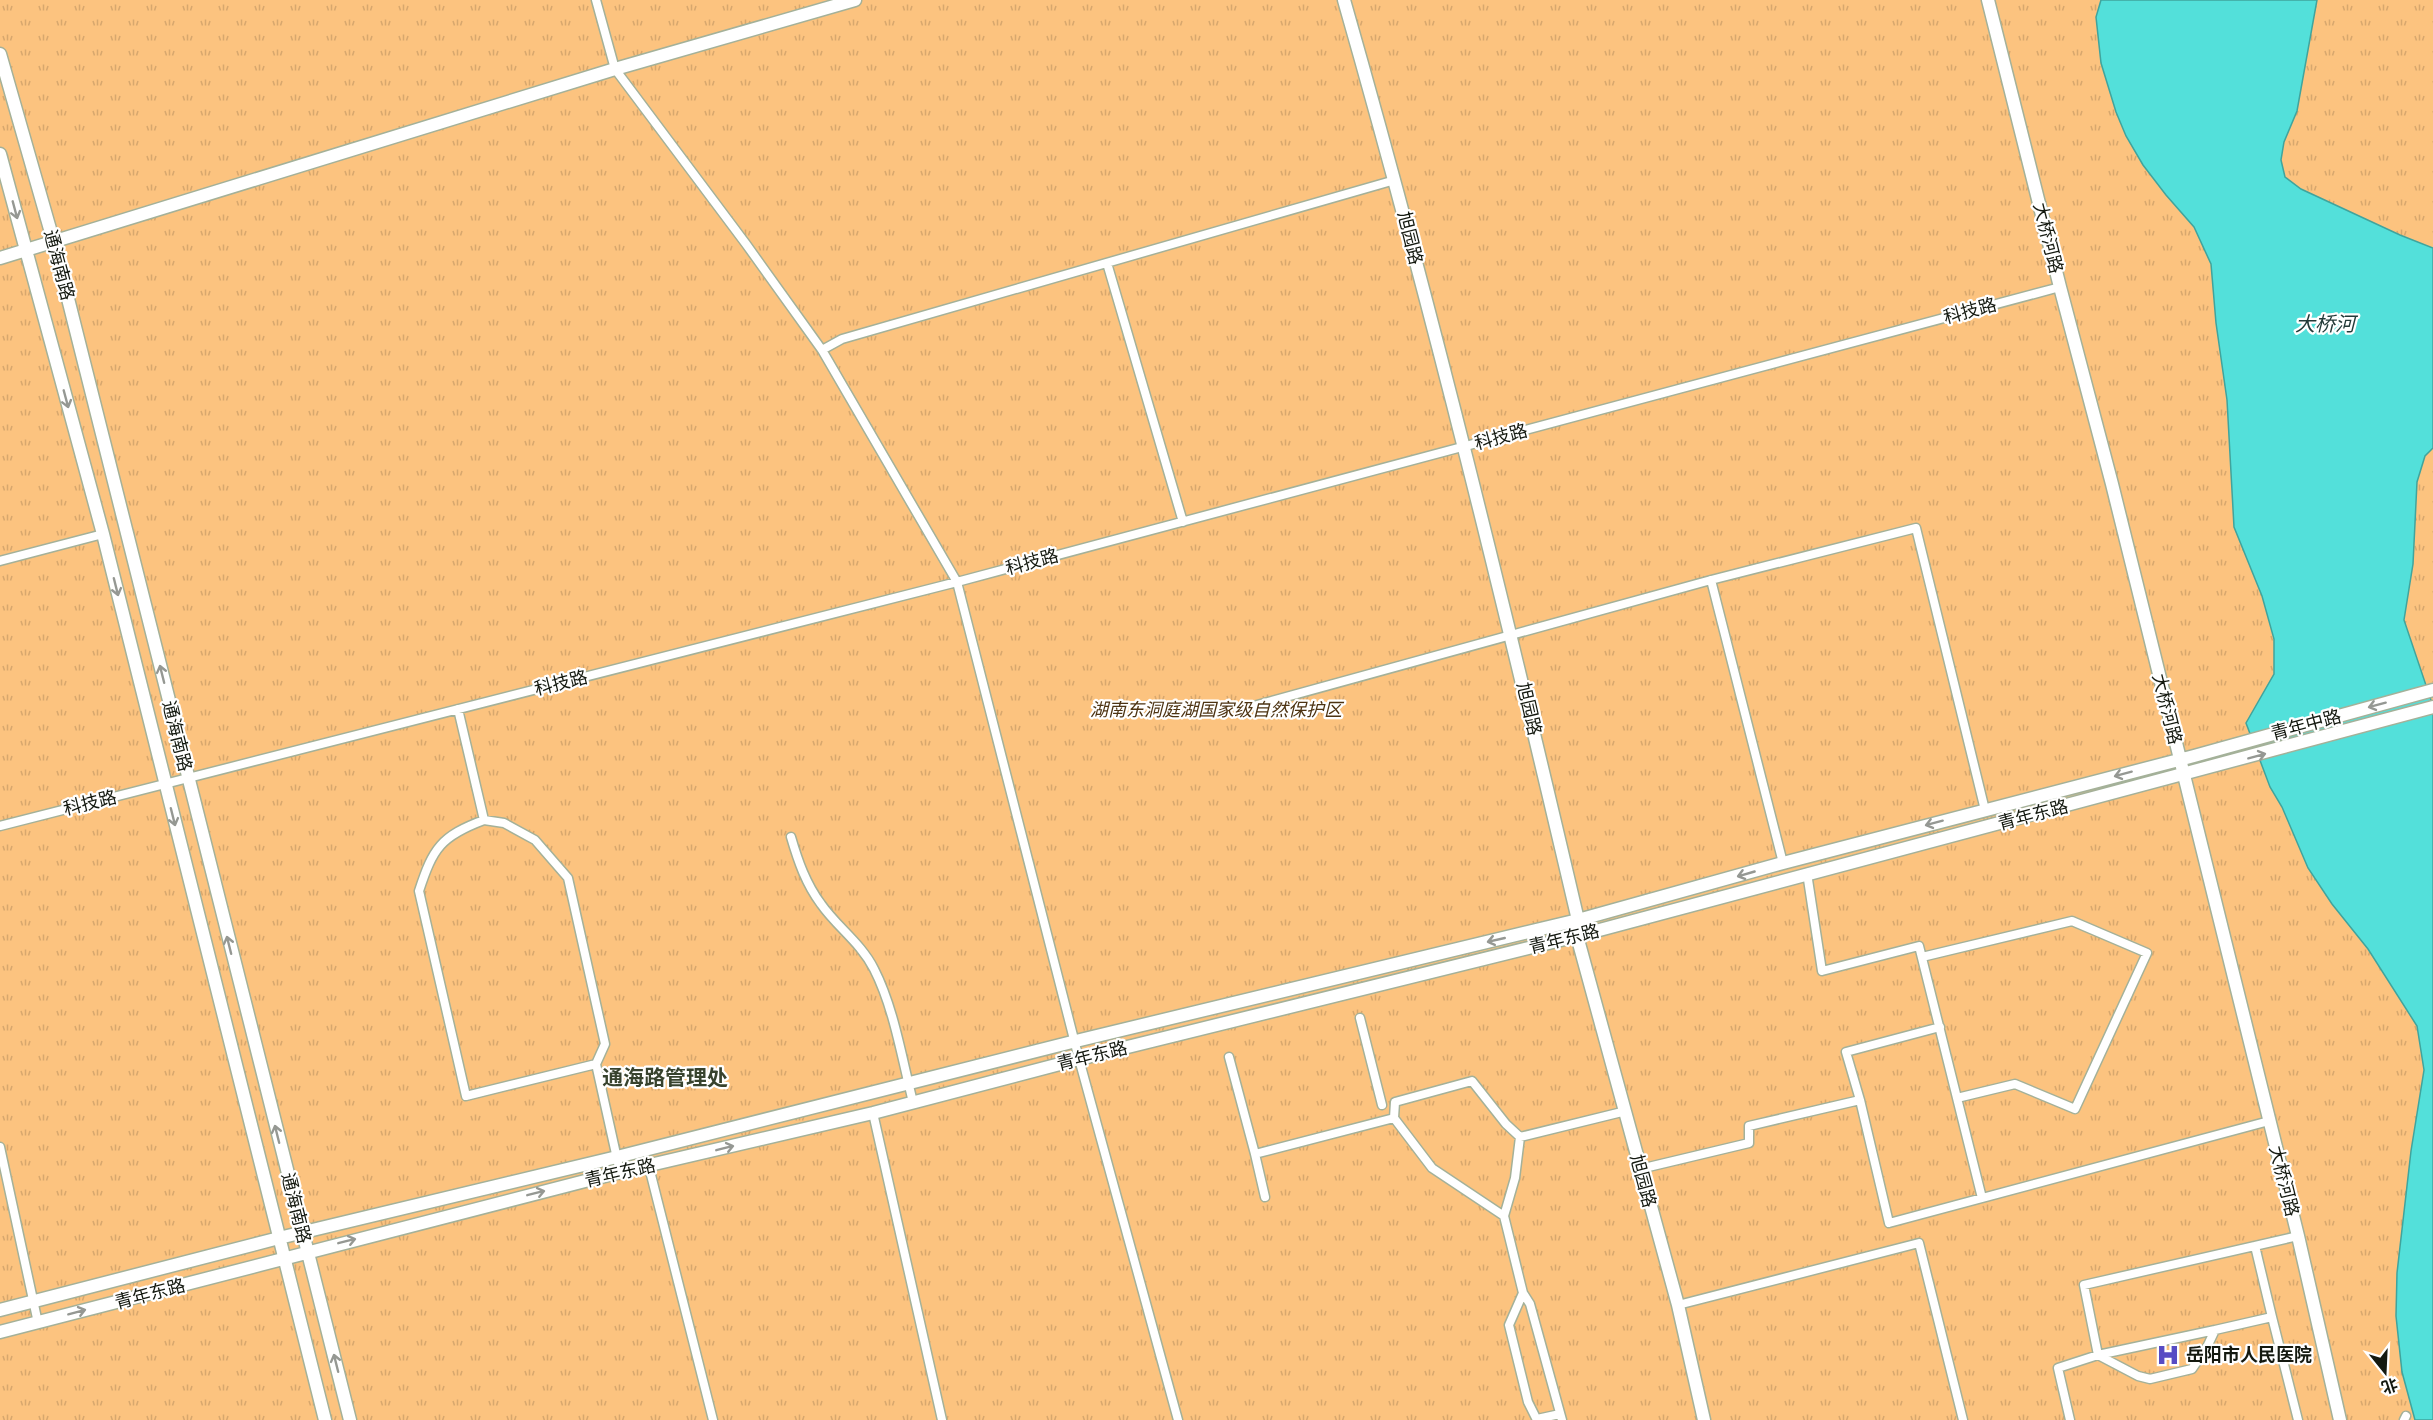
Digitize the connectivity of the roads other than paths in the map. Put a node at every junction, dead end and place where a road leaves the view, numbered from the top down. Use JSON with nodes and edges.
{"nodes":[{"id":1,"x":596,"y":0,"type":"edge"},
{"id":2,"x":855,"y":0,"type":"edge"},
{"id":3,"x":1344,"y":0,"type":"edge"},
{"id":4,"x":1988,"y":0,"type":"edge"},
{"id":5,"x":0,"y":54,"type":"edge"},
{"id":6,"x":615,"y":69,"type":"junction"},
{"id":7,"x":0,"y":154,"type":"edge"},
{"id":8,"x":1395,"y":180,"type":"junction"},
{"id":9,"x":54,"y":243,"type":"junction"},
{"id":10,"x":26,"y":251,"type":"junction"},
{"id":11,"x":0,"y":258,"type":"edge"},
{"id":12,"x":1107,"y":262,"type":"junction"},
{"id":13,"x":2060,"y":287,"type":"junction"},
{"id":14,"x":822,"y":350,"type":"junction"},
{"id":15,"x":1464,"y":447,"type":"junction"},
{"id":16,"x":1183,"y":522,"type":"junction"},
{"id":17,"x":103,"y":534,"type":"junction"},
{"id":18,"x":0,"y":561,"type":"edge"},
{"id":19,"x":1711,"y":580,"type":"junction"},
{"id":20,"x":957,"y":582,"type":"junction"},
{"id":21,"x":1511,"y":635,"type":"junction"},
{"id":22,"x":2433,"y":690,"type":"edge"},
{"id":23,"x":2433,"y":707,"type":"edge"},
{"id":24,"x":458,"y":709,"type":"junction"},
{"id":25,"x":1239,"y":710,"type":"dead end"},
{"id":26,"x":2179,"y":759,"type":"junction"},
{"id":27,"x":2183,"y":776,"type":"junction"},
{"id":28,"x":188,"y":778,"type":"junction"},
{"id":29,"x":165,"y":784,"type":"junction"},
{"id":30,"x":1985,"y":810,"type":"junction"},
{"id":31,"x":484,"y":820,"type":"junction"},
{"id":32,"x":0,"y":826,"type":"edge"},
{"id":33,"x":791,"y":837,"type":"dead end"},
{"id":34,"x":1783,"y":863,"type":"junction"},
{"id":35,"x":1807,"y":873,"type":"junction"},
{"id":36,"x":1578,"y":920,"type":"junction"},
{"id":37,"x":1577,"y":936,"type":"junction"},
{"id":38,"x":1922,"y":957,"type":"junction"},
{"id":39,"x":1360,"y":1018,"type":"dead end"},
{"id":40,"x":1940,"y":1027,"type":"junction"},
{"id":41,"x":1076,"y":1041,"type":"junction"},
{"id":42,"x":1229,"y":1057,"type":"dead end"},
{"id":43,"x":1079,"y":1059,"type":"junction"},
{"id":44,"x":596,"y":1064,"type":"junction"},
{"id":45,"x":908,"y":1083,"type":"junction"},
{"id":46,"x":1957,"y":1098,"type":"junction"},
{"id":47,"x":1860,"y":1100,"type":"junction"},
{"id":48,"x":913,"y":1102,"type":"junction"},
{"id":49,"x":1395,"y":1102,"type":"junction"},
{"id":50,"x":1382,"y":1104,"type":"junction"},
{"id":51,"x":1626,"y":1112,"type":"junction"},
{"id":52,"x":873,"y":1113,"type":"junction"},
{"id":53,"x":1390,"y":1119,"type":"junction"},
{"id":54,"x":2269,"y":1121,"type":"junction"},
{"id":55,"x":1520,"y":1137,"type":"junction"},
{"id":56,"x":0,"y":1147,"type":"edge"},
{"id":57,"x":1255,"y":1154,"type":"junction"},
{"id":58,"x":618,"y":1157,"type":"junction"},
{"id":59,"x":650,"y":1167,"type":"junction"},
{"id":60,"x":1640,"y":1169,"type":"junction"},
{"id":61,"x":620,"y":1172,"type":"junction"},
{"id":62,"x":1265,"y":1197,"type":"dead end"},
{"id":63,"x":1982,"y":1198,"type":"junction"},
{"id":64,"x":1504,"y":1216,"type":"junction"},
{"id":65,"x":302,"y":1232,"type":"junction"},
{"id":66,"x":2298,"y":1236,"type":"junction"},
{"id":67,"x":279,"y":1238,"type":"junction"},
{"id":68,"x":2255,"y":1246,"type":"junction"},
{"id":69,"x":307,"y":1251,"type":"junction"},
{"id":70,"x":283,"y":1259,"type":"junction"},
{"id":71,"x":1522,"y":1293,"type":"junction"},
{"id":72,"x":35,"y":1300,"type":"junction"},
{"id":73,"x":1678,"y":1305,"type":"junction"},
{"id":74,"x":0,"y":1310,"type":"edge"},
{"id":75,"x":2272,"y":1317,"type":"junction"},
{"id":76,"x":38,"y":1323,"type":"junction"},
{"id":77,"x":2215,"y":1330,"type":"junction"},
{"id":78,"x":0,"y":1332,"type":"edge"},
{"id":79,"x":2098,"y":1355,"type":"junction"},
{"id":80,"x":1561,"y":1417,"type":"edge"},
{"id":81,"x":325,"y":1420,"type":"edge"},
{"id":82,"x":350,"y":1420,"type":"edge"},
{"id":83,"x":713,"y":1420,"type":"edge"},
{"id":84,"x":942,"y":1420,"type":"edge"},
{"id":85,"x":1178,"y":1420,"type":"edge"},
{"id":86,"x":1537,"y":1420,"type":"edge"},
{"id":87,"x":1704,"y":1420,"type":"edge"},
{"id":88,"x":1963,"y":1420,"type":"edge"},
{"id":89,"x":2070,"y":1420,"type":"edge"},
{"id":90,"x":2298,"y":1420,"type":"edge"},
{"id":91,"x":2340,"y":1420,"type":"edge"}],
"edges":[{"from":1,"to":6,"type":"street"},
{"from":2,"to":6,"type":"street"},
{"from":3,"to":8,"type":"street","name":"旭园路"},
{"from":4,"to":13,"type":"street","name":"大桥河路"},
{"from":5,"to":9,"type":"street","name":"通海南路"},
{"from":6,"to":9,"type":"street"},
{"from":6,"to":14,"type":"street"},
{"from":7,"to":10,"type":"street","name":"通海南路","one_way":true},
{"from":8,"to":12,"type":"street"},
{"from":8,"to":15,"type":"street","name":"旭园路"},
{"from":9,"to":10,"type":"street"},
{"from":28,"to":9,"type":"street","name":"通海南路","one_way":true},
{"from":10,"to":11,"type":"street"},
{"from":10,"to":17,"type":"street","name":"通海南路","one_way":true},
{"from":12,"to":14,"type":"street"},
{"from":12,"to":16,"type":"street"},
{"from":13,"to":15,"type":"street","name":"科技路"},
{"from":13,"to":26,"type":"street","name":"大桥河路"},
{"from":14,"to":20,"type":"street"},
{"from":15,"to":16,"type":"street","name":"科技路"},
{"from":15,"to":21,"type":"street","name":"旭园路"},
{"from":16,"to":20,"type":"street","name":"科技路"},
{"from":17,"to":18,"type":"street"},
{"from":17,"to":29,"type":"street","name":"通海南路","one_way":true},
{"from":19,"to":21,"type":"street"},
{"from":19,"to":30,"type":"street"},
{"from":19,"to":34,"type":"street"},
{"from":20,"to":24,"type":"street","name":"科技路"},
{"from":20,"to":41,"type":"street"},
{"from":21,"to":25,"type":"street"},
{"from":21,"to":36,"type":"street","name":"旭园路"},
{"from":22,"to":26,"type":"street","name":"青年中路","one_way":true},
{"from":27,"to":23,"type":"street","name":"青年东路","one_way":true},
{"from":24,"to":28,"type":"street","name":"科技路"},
{"from":24,"to":31,"type":"street"},
{"from":26,"to":27,"type":"street","name":"大桥河路"},
{"from":26,"to":30,"type":"street","name":"青年东路","one_way":true},
{"from":27,"to":35,"type":"street","name":"青年东路"},
{"from":27,"to":54,"type":"street","name":"大桥河路"},
{"from":28,"to":29,"type":"street","name":"科技路"},
{"from":65,"to":28,"type":"street","name":"通海南路","one_way":true},
{"from":29,"to":32,"type":"street","name":"科技路"},
{"from":29,"to":67,"type":"street","name":"通海南路","one_way":true},
{"from":30,"to":34,"type":"street","name":"青年东路","one_way":true},
{"from":31,"to":44,"type":"street"},
{"from":31,"to":44,"type":"street"},
{"from":33,"to":45,"type":"street"},
{"from":34,"to":36,"type":"street","name":"青年东路","one_way":true},
{"from":35,"to":37,"type":"street","name":"青年东路"},
{"from":35,"to":38,"type":"street"},
{"from":36,"to":37,"type":"street","name":"旭园路"},
{"from":36,"to":41,"type":"street","name":"青年东路","one_way":true},
{"from":37,"to":43,"type":"street","name":"青年东路"},
{"from":37,"to":51,"type":"street","name":"旭园路"},
{"from":38,"to":40,"type":"street"},
{"from":38,"to":46,"type":"street"},
{"from":39,"to":50,"type":"street"},
{"from":40,"to":46,"type":"street"},
{"from":40,"to":47,"type":"street"},
{"from":41,"to":43,"type":"street"},
{"from":41,"to":45,"type":"street","name":"青年东路"},
{"from":42,"to":57,"type":"street"},
{"from":43,"to":48,"type":"street","name":"青年东路"},
{"from":43,"to":85,"type":"street"},
{"from":44,"to":58,"type":"street"},
{"from":45,"to":48,"type":"street"},
{"from":45,"to":58,"type":"street","name":"青年东路"},
{"from":46,"to":63,"type":"street"},
{"from":47,"to":60,"type":"street"},
{"from":47,"to":63,"type":"street"},
{"from":48,"to":52,"type":"street","name":"青年东路"},
{"from":49,"to":50,"type":"street"},
{"from":49,"to":53,"type":"street"},
{"from":49,"to":55,"type":"street"},
{"from":50,"to":53,"type":"street"},
{"from":51,"to":55,"type":"street"},
{"from":51,"to":60,"type":"street","name":"旭园路"},
{"from":59,"to":52,"type":"street","name":"青年东路","one_way":true},
{"from":52,"to":84,"type":"street"},
{"from":53,"to":57,"type":"street"},
{"from":53,"to":64,"type":"street"},
{"from":54,"to":63,"type":"street"},
{"from":54,"to":66,"type":"street","name":"大桥河路"},
{"from":55,"to":64,"type":"street"},
{"from":56,"to":72,"type":"street"},
{"from":57,"to":62,"type":"street"},
{"from":58,"to":61,"type":"street"},
{"from":58,"to":65,"type":"street","name":"青年东路"},
{"from":59,"to":61,"type":"street","name":"青年东路"},
{"from":59,"to":83,"type":"street"},
{"from":60,"to":73,"type":"street","name":"旭园路"},
{"from":69,"to":61,"type":"street","name":"青年东路","one_way":true},
{"from":64,"to":71,"type":"street"},
{"from":65,"to":67,"type":"street","name":"青年东路"},
{"from":65,"to":69,"type":"street","name":"通海南路"},
{"from":66,"to":68,"type":"street"},
{"from":66,"to":91,"type":"street","name":"大桥河路"},
{"from":67,"to":70,"type":"street","name":"通海南路"},
{"from":67,"to":72,"type":"street","name":"青年东路"},
{"from":68,"to":75,"type":"street"},
{"from":68,"to":79,"type":"street"},
{"from":69,"to":70,"type":"street","name":"青年东路"},
{"from":82,"to":69,"type":"street","name":"通海南路","one_way":true},
{"from":76,"to":70,"type":"street","name":"青年东路","one_way":true},
{"from":70,"to":81,"type":"street","name":"通海南路"},
{"from":71,"to":80,"type":"street"},
{"from":71,"to":86,"type":"street"},
{"from":72,"to":74,"type":"street","name":"青年东路"},
{"from":72,"to":76,"type":"street"},
{"from":73,"to":87,"type":"street","name":"旭园路"},
{"from":73,"to":88,"type":"street"},
{"from":75,"to":77,"type":"street"},
{"from":75,"to":90,"type":"street"},
{"from":76,"to":78,"type":"street","name":"青年东路"},
{"from":77,"to":79,"type":"street"},
{"from":77,"to":79,"type":"street"},
{"from":79,"to":89,"type":"street"},
{"from":80,"to":86,"type":"street"}]}
